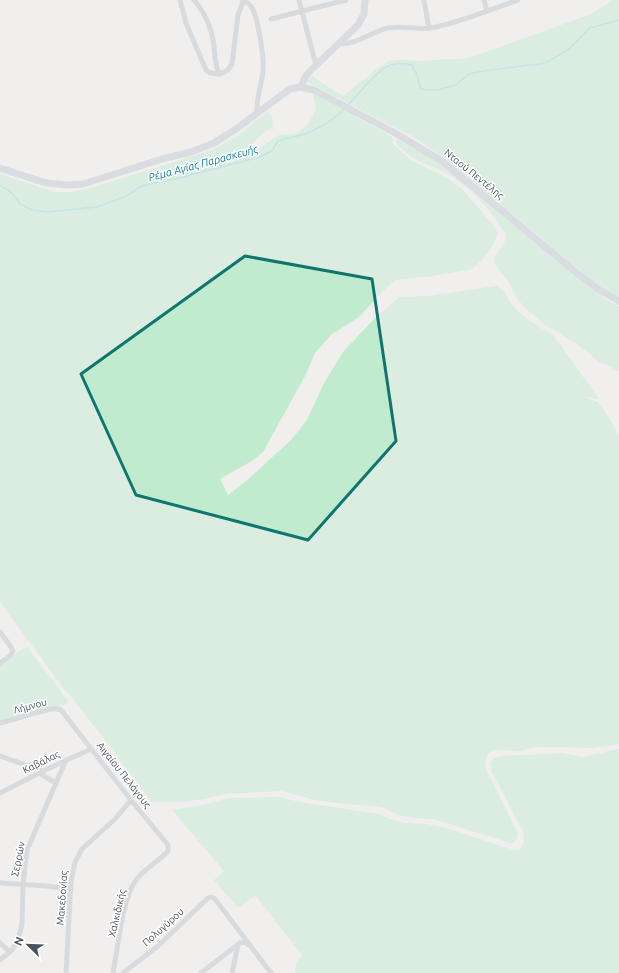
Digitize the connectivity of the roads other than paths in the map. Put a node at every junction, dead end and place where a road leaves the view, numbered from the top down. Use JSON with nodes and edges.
{"nodes":[{"id":1,"x":180,"y":0,"type":"edge"},
{"id":2,"x":194,"y":0,"type":"edge"},
{"id":3,"x":299,"y":0,"type":"edge"},
{"id":4,"x":346,"y":0,"type":"edge"},
{"id":5,"x":364,"y":0,"type":"edge"},
{"id":6,"x":424,"y":0,"type":"edge"},
{"id":7,"x":484,"y":0,"type":"edge"},
{"id":8,"x":518,"y":0,"type":"edge"},
{"id":9,"x":243,"y":1,"type":"edge"},
{"id":10,"x":302,"y":11,"type":"junction"},
{"id":11,"x":487,"y":11,"type":"junction"},
{"id":12,"x":271,"y":19,"type":"dead end"},
{"id":13,"x":429,"y":28,"type":"junction"},
{"id":14,"x":340,"y":43,"type":"junction"},
{"id":15,"x":316,"y":65,"type":"junction"},
{"id":16,"x":219,"y":74,"type":"junction"},
{"id":17,"x":301,"y":87,"type":"junction"},
{"id":18,"x":257,"y":112,"type":"junction"},
{"id":19,"x":0,"y":168,"type":"edge"},
{"id":20,"x":619,"y":301,"type":"edge"},
{"id":21,"x":0,"y":632,"type":"edge"},
{"id":22,"x":0,"y":663,"type":"edge"},
{"id":23,"x":64,"y":713,"type":"joint"},
{"id":24,"x":0,"y":723,"type":"edge"},
{"id":25,"x":91,"y":749,"type":"junction"},
{"id":26,"x":0,"y":756,"type":"edge"},
{"id":27,"x":66,"y":760,"type":"junction"},
{"id":28,"x":41,"y":772,"type":"junction"},
{"id":29,"x":56,"y":783,"type":"junction"},
{"id":30,"x":0,"y":793,"type":"edge"},
{"id":31,"x":131,"y":800,"type":"junction"},
{"id":32,"x":169,"y":847,"type":"joint"},
{"id":33,"x":0,"y":883,"type":"edge"},
{"id":34,"x":23,"y":886,"type":"junction"},
{"id":35,"x":71,"y":889,"type":"junction"},
{"id":36,"x":0,"y":943,"type":"edge"},
{"id":37,"x":238,"y":944,"type":"junction"},
{"id":38,"x":250,"y":946,"type":"junction"},
{"id":39,"x":10,"y":952,"type":"junction"},
{"id":40,"x":0,"y":960,"type":"edge"},
{"id":41,"x":66,"y":973,"type":"edge"},
{"id":42,"x":113,"y":973,"type":"edge"},
{"id":43,"x":123,"y":973,"type":"edge"},
{"id":44,"x":202,"y":973,"type":"edge"},
{"id":45,"x":232,"y":973,"type":"edge"},
{"id":46,"x":271,"y":973,"type":"edge"}],
"edges":[{"from":1,"to":16,"type":"street"},
{"from":2,"to":16,"type":"street"},
{"from":3,"to":10,"type":"street"},
{"from":4,"to":10,"type":"street"},
{"from":5,"to":14,"type":"street"},
{"from":6,"to":13,"type":"street"},
{"from":7,"to":11,"type":"street"},
{"from":8,"to":11,"type":"street"},
{"from":9,"to":16,"type":"street"},
{"from":9,"to":18,"type":"street"},
{"from":10,"to":12,"type":"street"},
{"from":10,"to":15,"type":"street"},
{"from":11,"to":13,"type":"street"},
{"from":13,"to":14,"type":"street"},
{"from":14,"to":15,"type":"street"},
{"from":15,"to":17,"type":"street"},
{"from":17,"to":18,"type":"street"},
{"from":17,"to":20,"type":"street","name":"Νταού Πεντέλης"},
{"from":18,"to":19,"type":"street"},
{"from":21,"to":22,"type":"street"},
{"from":23,"to":24,"type":"street","name":"Λήμνου"},
{"from":23,"to":25,"type":"street","name":"Αιγαίου Πελάγους"},
{"from":25,"to":27,"type":"street","name":"Καβάλας"},
{"from":25,"to":31,"type":"street","name":"Αιγαίου Πελάγους"},
{"from":26,"to":28,"type":"street"},
{"from":27,"to":28,"type":"street","name":"Καβάλας"},
{"from":27,"to":29,"type":"street","name":"Σερρών"},
{"from":28,"to":29,"type":"street"},
{"from":28,"to":30,"type":"street","name":"Καβάλας"},
{"from":29,"to":34,"type":"street","name":"Σερρών"},
{"from":31,"to":32,"type":"street","name":"Αιγαίου Πελάγους"},
{"from":31,"to":35,"type":"street","name":"Μακεδονίας"},
{"from":32,"to":42,"type":"street","name":"Χαλκιδικής"},
{"from":33,"to":34,"type":"street"},
{"from":34,"to":35,"type":"street"},
{"from":34,"to":39,"type":"street","name":"Σερρών"},
{"from":35,"to":41,"type":"street","name":"Μακεδονίας"},
{"from":36,"to":39,"type":"street"},
{"from":37,"to":38,"type":"street"},
{"from":37,"to":44,"type":"street"},
{"from":37,"to":45,"type":"street"},
{"from":38,"to":43,"type":"street","name":"Πολυγύρου"},
{"from":38,"to":46,"type":"street"},
{"from":39,"to":40,"type":"street","name":"Σερρών"}]}
